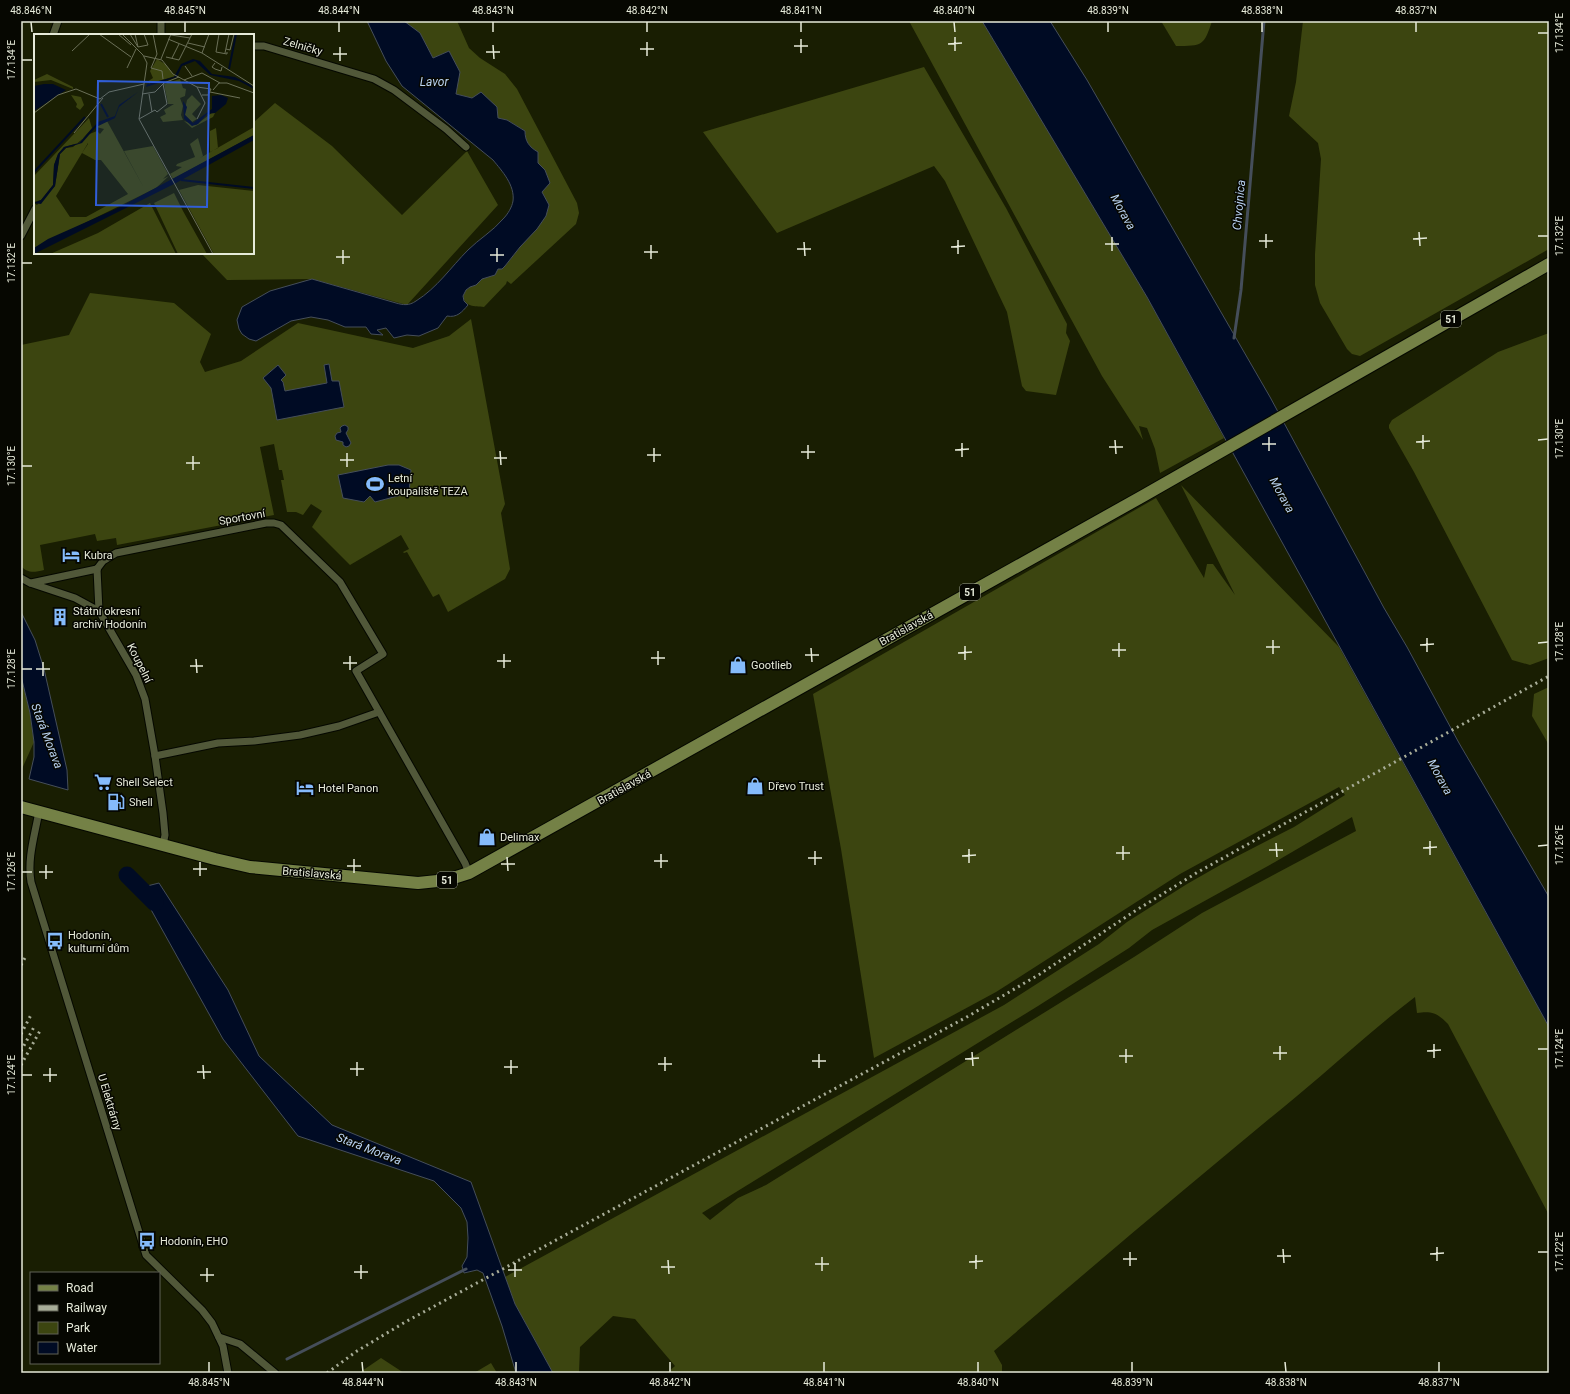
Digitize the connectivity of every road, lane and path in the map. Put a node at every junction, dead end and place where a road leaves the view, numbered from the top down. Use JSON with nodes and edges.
{"nodes":[{"id":1,"x":58,"y":21,"type":"edge"},
{"id":2,"x":161,"y":21,"type":"edge"},
{"id":3,"x":53,"y":34,"type":"edge"},
{"id":4,"x":161,"y":34,"type":"edge"},
{"id":5,"x":254,"y":46,"type":"edge"},
{"id":6,"x":466,"y":146,"type":"dead end"},
{"id":7,"x":34,"y":211,"type":"edge"},
{"id":8,"x":21,"y":236,"type":"edge"},
{"id":9,"x":1549,"y":264,"type":"edge"},
{"id":10,"x":97,"y":569,"type":"junction"},
{"id":11,"x":21,"y":578,"type":"edge"},
{"id":12,"x":30,"y":583,"type":"junction"},
{"id":13,"x":99,"y":611,"type":"junction"},
{"id":14,"x":379,"y":712,"type":"junction"},
{"id":15,"x":154,"y":756,"type":"junction"},
{"id":16,"x":21,"y":807,"type":"edge"},
{"id":17,"x":39,"y":812,"type":"junction"},
{"id":18,"x":163,"y":845,"type":"junction"},
{"id":19,"x":469,"y":873,"type":"junction"},
{"id":20,"x":219,"y":1336,"type":"junction"},
{"id":21,"x":228,"y":1373,"type":"edge"},
{"id":22,"x":275,"y":1373,"type":"edge"}],
"edges":[{"from":1,"to":3,"type":"street"},
{"from":2,"to":4,"type":"street"},
{"from":5,"to":6,"type":"street","name":"Zelničky"},
{"from":7,"to":8,"type":"street"},
{"from":9,"to":19,"type":"main road","name":"Bratislavská","number":"51"},
{"from":10,"to":12,"type":"street"},
{"from":10,"to":13,"type":"street"},
{"from":10,"to":14,"type":"street","name":"Sportovní"},
{"from":11,"to":12,"type":"street"},
{"from":12,"to":13,"type":"street"},
{"from":13,"to":15,"type":"street","name":"Koupelní"},
{"from":14,"to":15,"type":"street"},
{"from":14,"to":19,"type":"street"},
{"from":15,"to":18,"type":"street","name":"Koupelní"},
{"from":16,"to":17,"type":"main road","number":"51"},
{"from":17,"to":18,"type":"main road","name":"Bratislavská","number":"51"},
{"from":17,"to":20,"type":"street","name":"U Elektrárny"},
{"from":18,"to":19,"type":"main road","name":"Bratislavská","number":"51"},
{"from":20,"to":21,"type":"street","name":"U Elektrárny"},
{"from":20,"to":22,"type":"street"}]}
